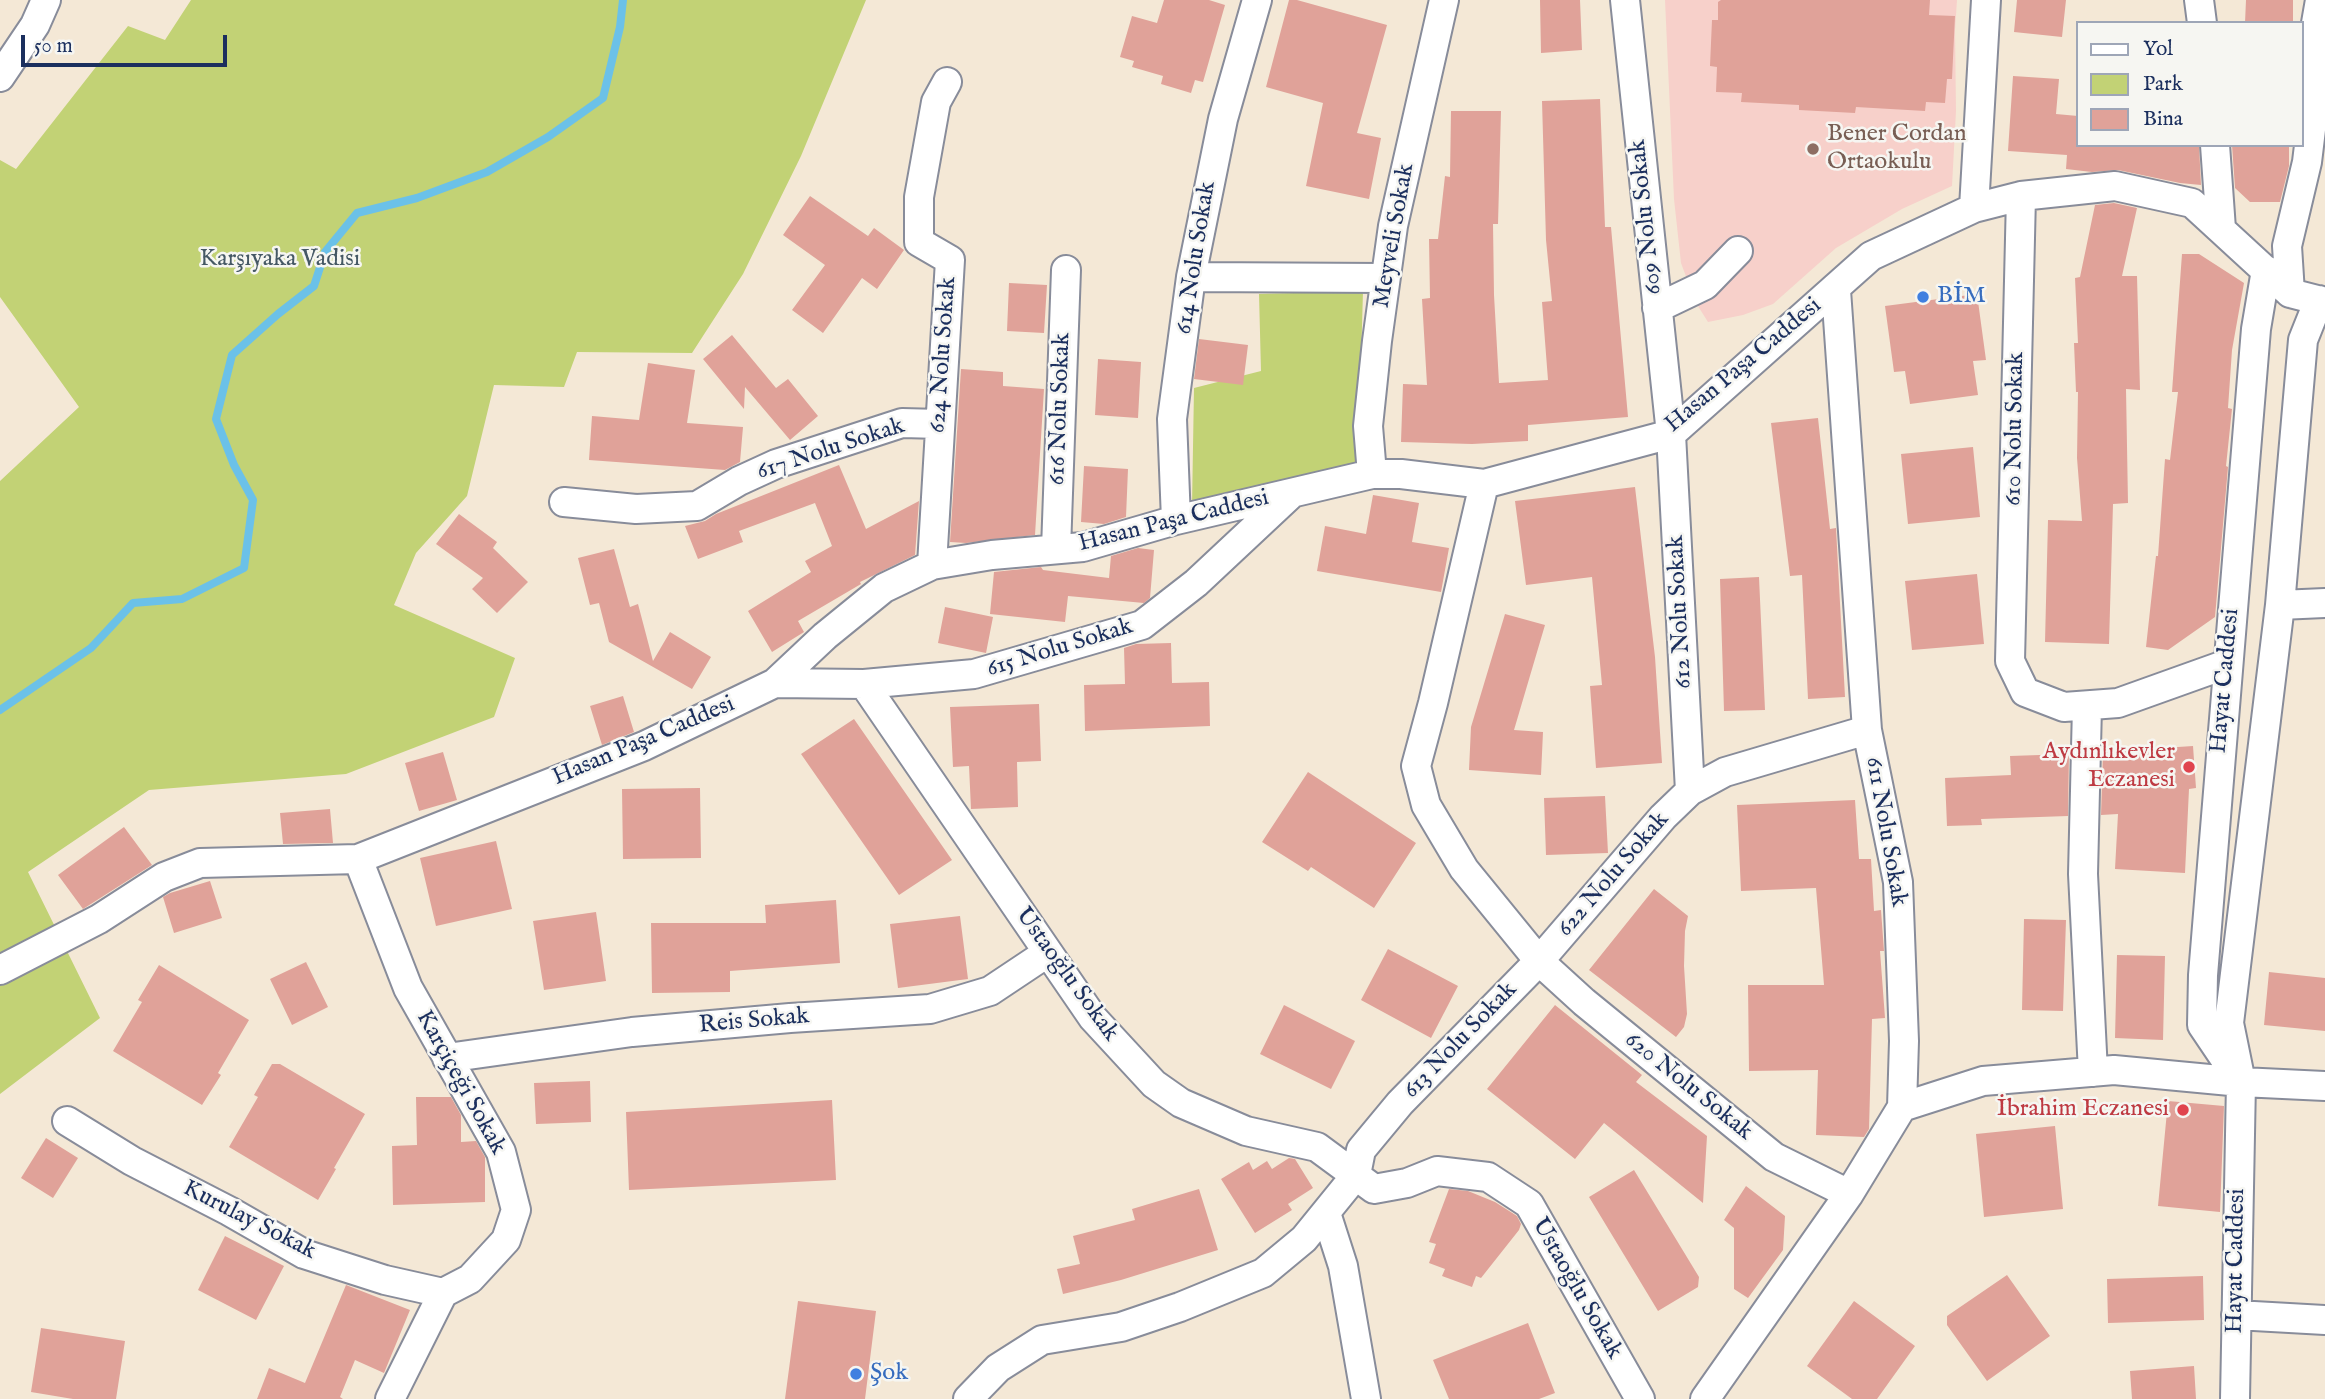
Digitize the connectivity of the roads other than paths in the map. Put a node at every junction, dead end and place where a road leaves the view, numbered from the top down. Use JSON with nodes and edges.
{"nodes":[{"id":1,"x":46,"y":0,"type":"edge"},
{"id":2,"x":1257,"y":0,"type":"edge"},
{"id":3,"x":1444,"y":0,"type":"edge"},
{"id":4,"x":1625,"y":0,"type":"edge"},
{"id":5,"x":1986,"y":0,"type":"edge"},
{"id":6,"x":2199,"y":0,"type":"edge"},
{"id":7,"x":2320,"y":0,"type":"edge"},
{"id":8,"x":2202,"y":21,"type":"edge"},
{"id":9,"x":0,"y":77,"type":"edge"},
{"id":10,"x":947,"y":82,"type":"dead end"},
{"id":11,"x":2215,"y":147,"type":"edge"},
{"id":12,"x":2316,"y":152,"type":"edge"},
{"id":13,"x":2021,"y":196,"type":"junction"},
{"id":14,"x":1973,"y":208,"type":"junction"},
{"id":15,"x":2221,"y":229,"type":"junction"},
{"id":16,"x":1738,"y":251,"type":"dead end"},
{"id":17,"x":1066,"y":270,"type":"dead end"},
{"id":18,"x":2266,"y":270,"type":"junction"},
{"id":19,"x":1191,"y":277,"type":"junction"},
{"id":20,"x":1385,"y":278,"type":"junction"},
{"id":21,"x":1836,"y":290,"type":"junction"},
{"id":22,"x":2290,"y":293,"type":"junction"},
{"id":23,"x":2322,"y":301,"type":"edge"},
{"id":24,"x":1657,"y":308,"type":"junction"},
{"id":25,"x":940,"y":424,"type":"junction"},
{"id":26,"x":1671,"y":434,"type":"junction"},
{"id":27,"x":1372,"y":474,"type":"junction"},
{"id":28,"x":1485,"y":484,"type":"junction"},
{"id":29,"x":1291,"y":494,"type":"junction"},
{"id":30,"x":564,"y":502,"type":"dead end"},
{"id":31,"x":1176,"y":520,"type":"junction"},
{"id":32,"x":1056,"y":549,"type":"junction"},
{"id":33,"x":932,"y":565,"type":"junction"},
{"id":34,"x":2325,"y":603,"type":"edge"},
{"id":35,"x":2280,"y":605,"type":"junction"},
{"id":36,"x":2227,"y":664,"type":"junction"},
{"id":37,"x":775,"y":683,"type":"junction"},
{"id":38,"x":864,"y":684,"type":"junction"},
{"id":39,"x":2087,"y":706,"type":"junction"},
{"id":40,"x":1867,"y":730,"type":"junction"},
{"id":41,"x":1690,"y":791,"type":"junction"},
{"id":42,"x":358,"y":859,"type":"junction"},
{"id":43,"x":1047,"y":953,"type":"junction"},
{"id":44,"x":1539,"y":961,"type":"junction"},
{"id":45,"x":0,"y":970,"type":"edge"},
{"id":46,"x":447,"y":1058,"type":"junction"},
{"id":47,"x":2093,"y":1072,"type":"junction"},
{"id":48,"x":2241,"y":1082,"type":"junction"},
{"id":49,"x":2325,"y":1086,"type":"edge"},
{"id":50,"x":1902,"y":1107,"type":"junction"},
{"id":51,"x":67,"y":1121,"type":"dead end"},
{"id":52,"x":1356,"y":1174,"type":"junction"},
{"id":53,"x":1849,"y":1194,"type":"junction"},
{"id":54,"x":1326,"y":1213,"type":"junction"},
{"id":55,"x":443,"y":1293,"type":"junction"},
{"id":56,"x":2236,"y":1315,"type":"junction"},
{"id":57,"x":2325,"y":1320,"type":"edge"},
{"id":58,"x":390,"y":1399,"type":"edge"},
{"id":59,"x":968,"y":1399,"type":"edge"},
{"id":60,"x":1366,"y":1399,"type":"edge"},
{"id":61,"x":1640,"y":1399,"type":"edge"},
{"id":62,"x":1705,"y":1399,"type":"edge"},
{"id":63,"x":2235,"y":1399,"type":"edge"}],
"edges":[{"from":1,"to":9,"type":"street"},
{"from":2,"to":19,"type":"street","name":"614 Nolu Sokak"},
{"from":3,"to":20,"type":"street","name":"Meyveli Sokak"},
{"from":4,"to":24,"type":"street","name":"609 Nolu Sokak"},
{"from":5,"to":14,"type":"street"},
{"from":6,"to":8,"type":"street"},
{"from":7,"to":12,"type":"street"},
{"from":10,"to":25,"type":"street","name":"624 Nolu Sokak"},
{"from":11,"to":15,"type":"street"},
{"from":12,"to":22,"type":"street"},
{"from":13,"to":14,"type":"street","name":"Hasan Paşa Caddesi"},
{"from":13,"to":15,"type":"street","name":"Hasan Paşa Caddesi"},
{"from":13,"to":39,"type":"street","name":"610 Nolu Sokak"},
{"from":14,"to":21,"type":"street","name":"Hasan Paşa Caddesi"},
{"from":15,"to":18,"type":"street","name":"Hasan Paşa Caddesi"},
{"from":16,"to":24,"type":"street"},
{"from":17,"to":32,"type":"street","name":"616 Nolu Sokak"},
{"from":18,"to":22,"type":"street","name":"Hasan Paşa Caddesi"},
{"from":18,"to":36,"type":"street","name":"Hayat Caddesi"},
{"from":19,"to":20,"type":"street"},
{"from":19,"to":31,"type":"street","name":"614 Nolu Sokak"},
{"from":20,"to":27,"type":"street","name":"Meyveli Sokak"},
{"from":21,"to":26,"type":"street","name":"Hasan Paşa Caddesi"},
{"from":21,"to":40,"type":"street","name":"611 Nolu Sokak"},
{"from":22,"to":23,"type":"street"},
{"from":23,"to":35,"type":"street","name":"Hayat Caddesi"},
{"from":24,"to":26,"type":"street","name":"609 Nolu Sokak"},
{"from":25,"to":30,"type":"street","name":"617 Nolu Sokak"},
{"from":25,"to":33,"type":"street","name":"624 Nolu Sokak"},
{"from":26,"to":28,"type":"street","name":"Hasan Paşa Caddesi"},
{"from":26,"to":41,"type":"street","name":"612 Nolu Sokak"},
{"from":27,"to":28,"type":"street","name":"Hasan Paşa Caddesi"},
{"from":27,"to":29,"type":"street","name":"Hasan Paşa Caddesi"},
{"from":28,"to":44,"type":"street","name":"613 Nolu Sokak"},
{"from":29,"to":31,"type":"street","name":"Hasan Paşa Caddesi"},
{"from":29,"to":38,"type":"street","name":"615 Nolu Sokak"},
{"from":31,"to":32,"type":"street","name":"Hasan Paşa Caddesi"},
{"from":32,"to":33,"type":"street","name":"Hasan Paşa Caddesi"},
{"from":33,"to":37,"type":"street","name":"Hasan Paşa Caddesi"},
{"from":34,"to":35,"type":"street"},
{"from":35,"to":48,"type":"street","name":"Hayat Caddesi"},
{"from":36,"to":39,"type":"street"},
{"from":36,"to":48,"type":"street","name":"Hayat Caddesi"},
{"from":37,"to":38,"type":"street"},
{"from":37,"to":42,"type":"street","name":"Hasan Paşa Caddesi"},
{"from":38,"to":43,"type":"street","name":"Ustaoğlu Sokak"},
{"from":39,"to":47,"type":"street"},
{"from":40,"to":41,"type":"street","name":"622 Nolu Sokak"},
{"from":40,"to":50,"type":"street","name":"611 Nolu Sokak"},
{"from":41,"to":44,"type":"street","name":"622 Nolu Sokak"},
{"from":42,"to":45,"type":"street","name":"Hasan Paşa Caddesi"},
{"from":42,"to":46,"type":"street","name":"Karçiçeği Sokak"},
{"from":43,"to":46,"type":"street","name":"Reis Sokak"},
{"from":43,"to":52,"type":"street","name":"Ustaoğlu Sokak"},
{"from":44,"to":52,"type":"street","name":"613 Nolu Sokak"},
{"from":44,"to":53,"type":"street","name":"620 Nolu Sokak"},
{"from":46,"to":55,"type":"street","name":"Karçiçeği Sokak"},
{"from":47,"to":48,"type":"street"},
{"from":47,"to":50,"type":"street"},
{"from":48,"to":49,"type":"street"},
{"from":48,"to":56,"type":"street","name":"Hayat Caddesi"},
{"from":50,"to":53,"type":"street","name":"611 Nolu Sokak"},
{"from":51,"to":55,"type":"street","name":"Kurulay Sokak"},
{"from":52,"to":54,"type":"street","name":"613 Nolu Sokak"},
{"from":52,"to":61,"type":"street","name":"Ustaoğlu Sokak"},
{"from":53,"to":62,"type":"street","name":"611 Nolu Sokak"},
{"from":54,"to":59,"type":"street","name":"613 Nolu Sokak"},
{"from":54,"to":60,"type":"street"},
{"from":55,"to":58,"type":"street"},
{"from":56,"to":57,"type":"street"},
{"from":56,"to":63,"type":"street","name":"Hayat Caddesi"}]}
